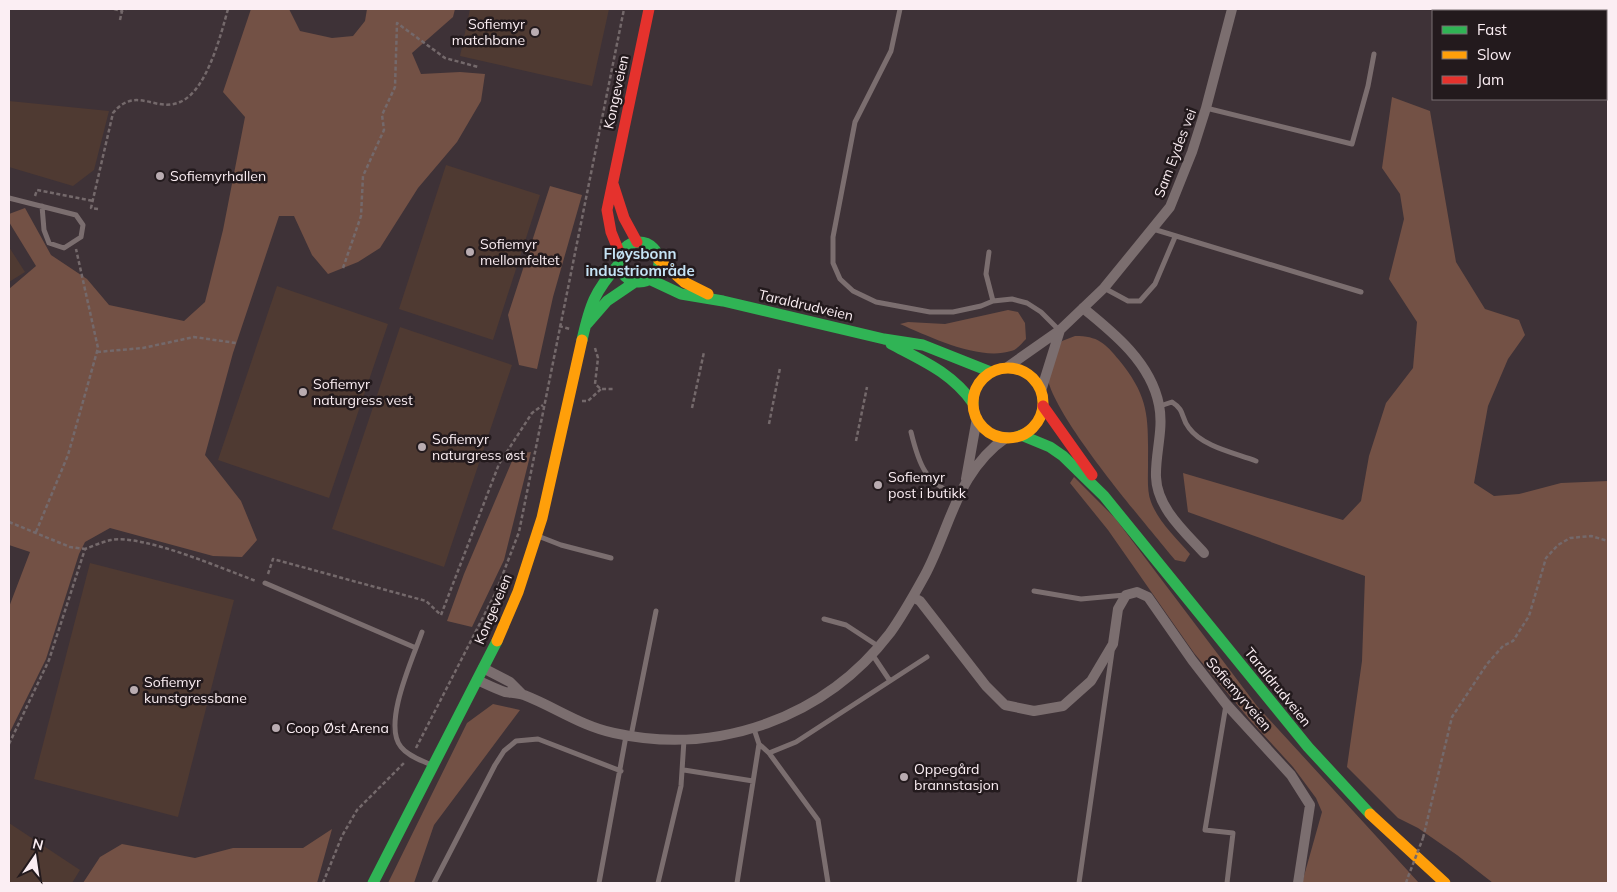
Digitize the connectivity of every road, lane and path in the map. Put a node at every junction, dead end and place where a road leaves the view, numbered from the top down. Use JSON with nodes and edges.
{"nodes":[{"id":1,"x":114,"y":9,"type":"edge"},
{"id":2,"x":126,"y":9,"type":"edge"},
{"id":3,"x":228,"y":9,"type":"edge"},
{"id":4,"x":624,"y":9,"type":"edge"},
{"id":5,"x":649,"y":9,"type":"edge"},
{"id":6,"x":900,"y":9,"type":"edge"},
{"id":7,"x":1232,"y":9,"type":"edge"},
{"id":8,"x":122,"y":11,"type":"junction"},
{"id":9,"x":120,"y":20,"type":"dead end"},
{"id":10,"x":1374,"y":54,"type":"dead end"},
{"id":11,"x":478,"y":67,"type":"dead end"},
{"id":12,"x":1206,"y":108,"type":"junction"},
{"id":13,"x":613,"y":182,"type":"junction"},
{"id":14,"x":9,"y":198,"type":"edge"},
{"id":15,"x":93,"y":201,"type":"junction"},
{"id":16,"x":33,"y":204,"type":"junction"},
{"id":17,"x":42,"y":206,"type":"junction"},
{"id":18,"x":98,"y":209,"type":"dead end"},
{"id":19,"x":1152,"y":229,"type":"junction"},
{"id":20,"x":1175,"y":237,"type":"junction"},
{"id":21,"x":74,"y":241,"type":"junction"},
{"id":22,"x":637,"y":242,"type":"junction"},
{"id":23,"x":989,"y":252,"type":"dead end"},
{"id":24,"x":619,"y":259,"type":"junction"},
{"id":25,"x":658,"y":259,"type":"junction"},
{"id":26,"x":343,"y":268,"type":"dead end"},
{"id":27,"x":649,"y":279,"type":"junction"},
{"id":28,"x":635,"y":282,"type":"junction"},
{"id":29,"x":1104,"y":288,"type":"junction"},
{"id":30,"x":1361,"y":292,"type":"dead end"},
{"id":31,"x":993,"y":300,"type":"junction"},
{"id":32,"x":723,"y":301,"type":"junction"},
{"id":33,"x":1083,"y":308,"type":"junction"},
{"id":34,"x":559,"y":326,"type":"junction"},
{"id":35,"x":581,"y":328,"type":"junction"},
{"id":36,"x":1060,"y":330,"type":"junction"},
{"id":37,"x":884,"y":339,"type":"junction"},
{"id":38,"x":236,"y":343,"type":"dead end"},
{"id":39,"x":591,"y":343,"type":"dead end"},
{"id":40,"x":96,"y":352,"type":"junction"},
{"id":41,"x":704,"y":352,"type":"dead end"},
{"id":42,"x":780,"y":368,"type":"dead end"},
{"id":43,"x":1006,"y":368,"type":"junction"},
{"id":44,"x":991,"y":372,"type":"junction"},
{"id":45,"x":867,"y":386,"type":"dead end"},
{"id":46,"x":601,"y":389,"type":"junction"},
{"id":47,"x":614,"y":389,"type":"dead end"},
{"id":48,"x":1041,"y":391,"type":"junction"},
{"id":49,"x":582,"y":401,"type":"dead end"},
{"id":50,"x":973,"y":403,"type":"junction"},
{"id":51,"x":543,"y":406,"type":"junction"},
{"id":52,"x":1043,"y":406,"type":"junction"},
{"id":53,"x":1160,"y":406,"type":"junction"},
{"id":54,"x":692,"y":408,"type":"dead end"},
{"id":55,"x":976,"y":418,"type":"junction"},
{"id":56,"x":769,"y":424,"type":"dead end"},
{"id":57,"x":911,"y":432,"type":"dead end"},
{"id":58,"x":1021,"y":435,"type":"junction"},
{"id":59,"x":1006,"y":437,"type":"junction"},
{"id":60,"x":856,"y":441,"type":"dead end"},
{"id":61,"x":1256,"y":461,"type":"dead end"},
{"id":62,"x":966,"y":479,"type":"junction"},
{"id":63,"x":958,"y":496,"type":"junction"},
{"id":64,"x":1104,"y":496,"type":"junction"},
{"id":65,"x":9,"y":522,"type":"edge"},
{"id":66,"x":36,"y":532,"type":"junction"},
{"id":67,"x":537,"y":535,"type":"junction"},
{"id":68,"x":1608,"y":541,"type":"edge"},
{"id":69,"x":85,"y":550,"type":"junction"},
{"id":70,"x":1204,"y":553,"type":"dead end"},
{"id":71,"x":611,"y":558,"type":"dead end"},
{"id":72,"x":265,"y":583,"type":"junction"},
{"id":73,"x":1034,"y":591,"type":"dead end"},
{"id":74,"x":1126,"y":595,"type":"junction"},
{"id":75,"x":913,"y":596,"type":"junction"},
{"id":76,"x":656,"y":611,"type":"dead end"},
{"id":77,"x":824,"y":619,"type":"dead end"},
{"id":78,"x":422,"y":632,"type":"dead end"},
{"id":79,"x":1113,"y":644,"type":"junction"},
{"id":80,"x":416,"y":648,"type":"junction"},
{"id":81,"x":875,"y":650,"type":"junction"},
{"id":82,"x":928,"y":657,"type":"dead end"},
{"id":83,"x":483,"y":668,"type":"junction"},
{"id":84,"x":477,"y":680,"type":"junction"},
{"id":85,"x":890,"y":681,"type":"junction"},
{"id":86,"x":523,"y":695,"type":"junction"},
{"id":87,"x":1226,"y":704,"type":"junction"},
{"id":88,"x":754,"y":729,"type":"junction"},
{"id":89,"x":629,"y":736,"type":"junction"},
{"id":90,"x":684,"y":740,"type":"junction"},
{"id":91,"x":9,"y":744,"type":"edge"},
{"id":92,"x":759,"y":744,"type":"junction"},
{"id":93,"x":769,"y":753,"type":"junction"},
{"id":94,"x":411,"y":755,"type":"junction"},
{"id":95,"x":434,"y":766,"type":"junction"},
{"id":96,"x":684,"y":770,"type":"junction"},
{"id":97,"x":621,"y":771,"type":"junction"},
{"id":98,"x":753,"y":781,"type":"junction"},
{"id":99,"x":324,"y":883,"type":"edge"},
{"id":100,"x":373,"y":883,"type":"edge"},
{"id":101,"x":434,"y":883,"type":"edge"},
{"id":102,"x":598,"y":883,"type":"edge"},
{"id":103,"x":658,"y":883,"type":"edge"},
{"id":104,"x":737,"y":883,"type":"edge"},
{"id":105,"x":828,"y":883,"type":"edge"},
{"id":106,"x":1079,"y":883,"type":"edge"},
{"id":107,"x":1227,"y":883,"type":"edge"},
{"id":108,"x":1298,"y":883,"type":"edge"},
{"id":109,"x":1406,"y":883,"type":"edge"},
{"id":110,"x":1445,"y":883,"type":"edge"}],
"edges":[{"from":1,"to":8,"type":"path"},
{"from":2,"to":8,"type":"path"},
{"from":3,"to":15,"type":"path"},
{"from":4,"to":34,"type":"path"},
{"from":5,"to":13,"type":"main road","name":"Kongeveien"},
{"from":6,"to":31,"type":"lane"},
{"from":7,"to":12,"type":"street","name":"Sam Eydes vei"},
{"from":8,"to":9,"type":"path"},
{"from":10,"to":12,"type":"lane"},
{"from":11,"to":26,"type":"path"},
{"from":12,"to":19,"type":"street","name":"Sam Eydes vei"},
{"from":13,"to":22,"type":"main road","name":"Kongeveien"},
{"from":13,"to":24,"type":"main road","name":"Kongeveien"},
{"from":14,"to":16,"type":"lane"},
{"from":15,"to":16,"type":"path"},
{"from":15,"to":18,"type":"path"},
{"from":16,"to":17,"type":"lane"},
{"from":17,"to":21,"type":"lane"},
{"from":17,"to":21,"type":"lane"},
{"from":19,"to":20,"type":"lane"},
{"from":19,"to":29,"type":"street","name":"Sam Eydes vei"},
{"from":20,"to":29,"type":"lane"},
{"from":20,"to":30,"type":"lane"},
{"from":21,"to":40,"type":"path"},
{"from":22,"to":24,"type":"main road"},
{"from":22,"to":25,"type":"main road"},
{"from":23,"to":31,"type":"lane"},
{"from":24,"to":28,"type":"main road"},
{"from":24,"to":35,"type":"main road","name":"Kongeveien"},
{"from":25,"to":27,"type":"main road"},
{"from":25,"to":32,"type":"main road","name":"Taraldrudveien"},
{"from":27,"to":28,"type":"main road"},
{"from":27,"to":32,"type":"main road","name":"Taraldrudveien"},
{"from":28,"to":35,"type":"main road","name":"Kongeveien"},
{"from":29,"to":33,"type":"street","name":"Sam Eydes vei"},
{"from":31,"to":36,"type":"lane"},
{"from":32,"to":37,"type":"main road","name":"Taraldrudveien"},
{"from":33,"to":36,"type":"street","name":"Sam Eydes vei"},
{"from":33,"to":53,"type":"street"},
{"from":34,"to":35,"type":"path"},
{"from":34,"to":51,"type":"path"},
{"from":35,"to":67,"type":"main road","name":"Kongeveien"},
{"from":36,"to":43,"type":"street","name":"Sam Eydes vei"},
{"from":36,"to":48,"type":"street","name":"Sam Eydes vei"},
{"from":37,"to":44,"type":"main road","name":"Taraldrudveien"},
{"from":37,"to":50,"type":"main road","name":"Taraldrudveien"},
{"from":38,"to":40,"type":"path"},
{"from":39,"to":46,"type":"path"},
{"from":40,"to":66,"type":"path"},
{"from":41,"to":54,"type":"path"},
{"from":42,"to":56,"type":"path"},
{"from":43,"to":44,"type":"main road"},
{"from":43,"to":48,"type":"main road"},
{"from":44,"to":50,"type":"main road"},
{"from":45,"to":60,"type":"path"},
{"from":46,"to":47,"type":"path"},
{"from":46,"to":49,"type":"path"},
{"from":48,"to":52,"type":"main road"},
{"from":50,"to":55,"type":"main road"},
{"from":51,"to":72,"type":"path"},
{"from":51,"to":94,"type":"path"},
{"from":52,"to":58,"type":"main road"},
{"from":52,"to":64,"type":"main road","name":"Taraldrudveien"},
{"from":53,"to":61,"type":"lane"},
{"from":53,"to":70,"type":"street"},
{"from":55,"to":59,"type":"main road"},
{"from":55,"to":62,"type":"street"},
{"from":57,"to":63,"type":"lane"},
{"from":58,"to":59,"type":"main road"},
{"from":58,"to":64,"type":"main road","name":"Taraldrudveien"},
{"from":59,"to":62,"type":"street"},
{"from":62,"to":63,"type":"street"},
{"from":63,"to":75,"type":"street"},
{"from":64,"to":110,"type":"main road","name":"Taraldrudveien"},
{"from":65,"to":66,"type":"path"},
{"from":66,"to":69,"type":"path"},
{"from":67,"to":71,"type":"lane"},
{"from":67,"to":83,"type":"main road","name":"Kongeveien"},
{"from":68,"to":109,"type":"path","bridge":true},
{"from":69,"to":72,"type":"path"},
{"from":69,"to":91,"type":"path"},
{"from":72,"to":80,"type":"lane"},
{"from":73,"to":74,"type":"lane"},
{"from":74,"to":79,"type":"street"},
{"from":74,"to":87,"type":"street","name":"Sofiemyrveien"},
{"from":75,"to":79,"type":"street"},
{"from":75,"to":81,"type":"street"},
{"from":76,"to":89,"type":"lane"},
{"from":77,"to":81,"type":"lane"},
{"from":78,"to":80,"type":"lane"},
{"from":79,"to":106,"type":"lane"},
{"from":80,"to":94,"type":"lane"},
{"from":81,"to":85,"type":"lane"},
{"from":81,"to":88,"type":"street"},
{"from":82,"to":85,"type":"lane"},
{"from":83,"to":84,"type":"main road","name":"Kongeveien"},
{"from":83,"to":86,"type":"street"},
{"from":84,"to":86,"type":"street"},
{"from":84,"to":95,"type":"main road","name":"Kongeveien"},
{"from":85,"to":93,"type":"lane"},
{"from":86,"to":89,"type":"street"},
{"from":87,"to":107,"type":"lane"},
{"from":87,"to":108,"type":"street","name":"Sofiemyrveien"},
{"from":88,"to":90,"type":"street"},
{"from":88,"to":92,"type":"lane"},
{"from":89,"to":90,"type":"street"},
{"from":89,"to":97,"type":"lane"},
{"from":90,"to":96,"type":"lane"},
{"from":92,"to":93,"type":"lane"},
{"from":92,"to":98,"type":"lane"},
{"from":93,"to":105,"type":"lane"},
{"from":94,"to":95,"type":"lane"},
{"from":94,"to":99,"type":"path"},
{"from":95,"to":100,"type":"main road","name":"Kongeveien"},
{"from":96,"to":98,"type":"lane"},
{"from":96,"to":103,"type":"lane"},
{"from":97,"to":101,"type":"lane"},
{"from":97,"to":102,"type":"lane"},
{"from":98,"to":104,"type":"lane"}]}
